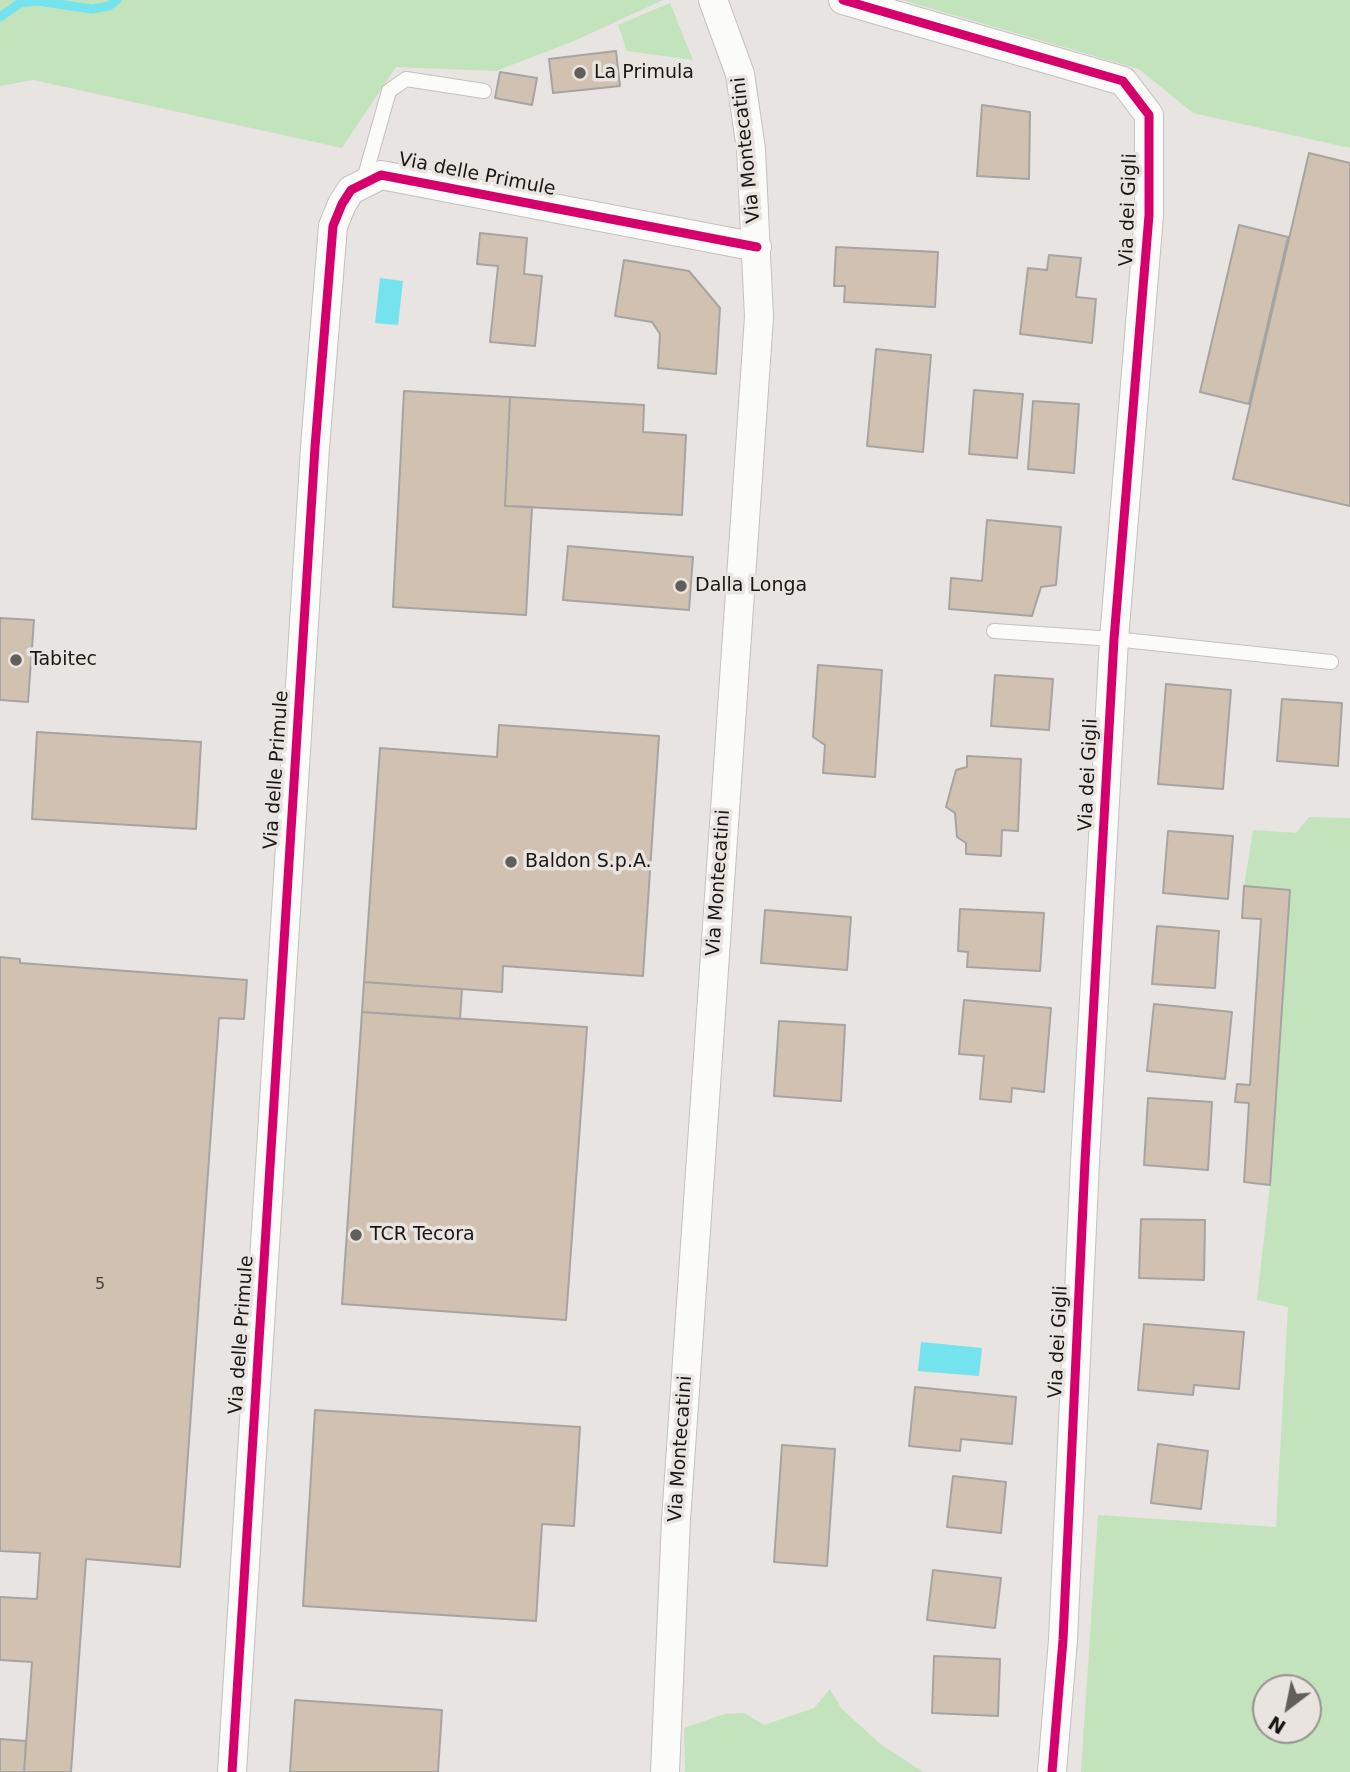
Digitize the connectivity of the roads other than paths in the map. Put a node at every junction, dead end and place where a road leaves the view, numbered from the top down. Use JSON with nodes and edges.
{"nodes":[{"id":1,"x":713,"y":0,"type":"edge"},
{"id":2,"x":843,"y":0,"type":"edge"},
{"id":3,"x":484,"y":91,"type":"dead end"},
{"id":4,"x":362,"y":184,"type":"junction"},
{"id":5,"x":757,"y":247,"type":"junction"},
{"id":6,"x":994,"y":631,"type":"dead end"},
{"id":7,"x":1114,"y":639,"type":"junction"},
{"id":8,"x":1331,"y":662,"type":"dead end"},
{"id":9,"x":232,"y":1772,"type":"edge"},
{"id":10,"x":666,"y":1772,"type":"edge"},
{"id":11,"x":1052,"y":1772,"type":"edge"}],
"edges":[{"from":1,"to":5,"type":"street","name":"Via Montecatini"},
{"from":2,"to":7,"type":"street","name":"Via dei Gigli"},
{"from":3,"to":4,"type":"lane"},
{"from":4,"to":5,"type":"street","name":"Via delle Primule"},
{"from":4,"to":9,"type":"street","name":"Via delle Primule"},
{"from":5,"to":10,"type":"street","name":"Via Montecatini"},
{"from":6,"to":7,"type":"lane"},
{"from":7,"to":8,"type":"lane"},
{"from":7,"to":11,"type":"street","name":"Via dei Gigli"}]}
